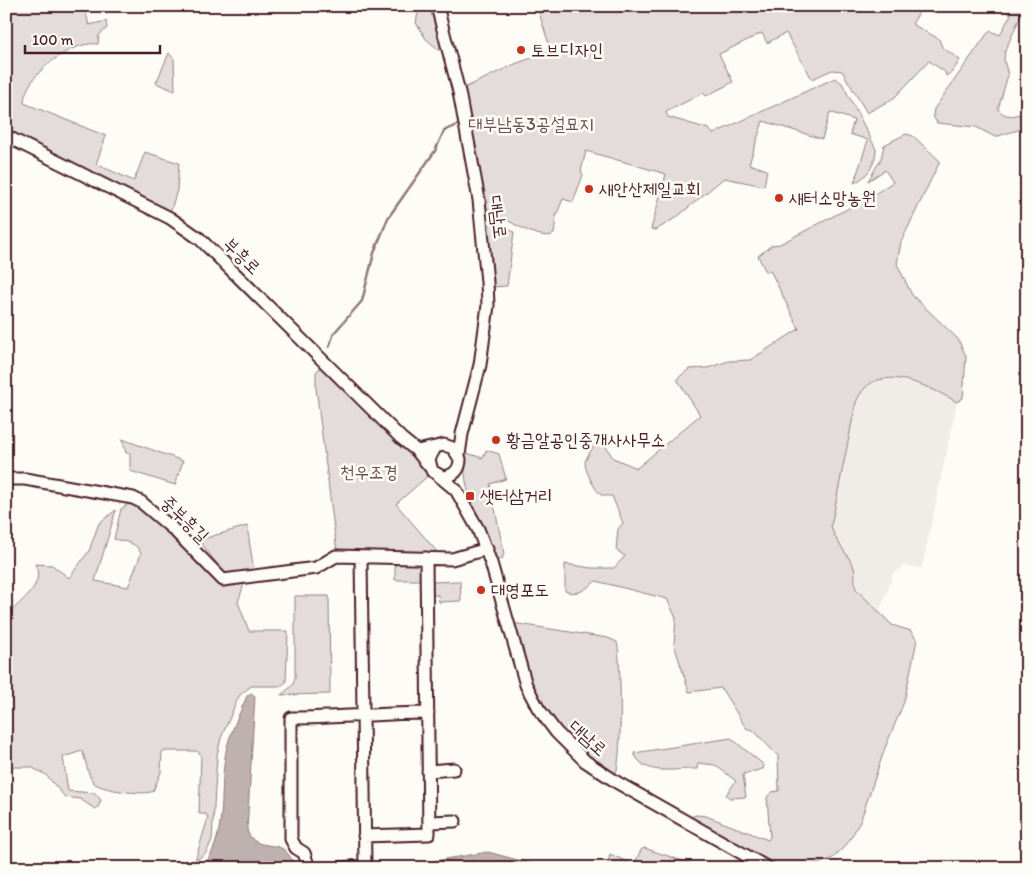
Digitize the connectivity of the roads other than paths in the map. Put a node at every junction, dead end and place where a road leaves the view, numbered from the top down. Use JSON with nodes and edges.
{"nodes":[{"id":1,"x":437,"y":6,"type":"edge"},
{"id":2,"x":6,"y":136,"type":"edge"},
{"id":3,"x":462,"y":434,"type":"junction"},
{"id":4,"x":440,"y":447,"type":"junction"},
{"id":5,"x":417,"y":451,"type":"junction"},
{"id":6,"x":459,"y":455,"type":"junction"},
{"id":7,"x":430,"y":467,"type":"junction"},
{"id":8,"x":458,"y":468,"type":"junction"},
{"id":9,"x":439,"y":476,"type":"junction"},
{"id":10,"x":6,"y":479,"type":"edge"},
{"id":11,"x":456,"y":490,"type":"junction"},
{"id":12,"x":487,"y":549,"type":"junction"},
{"id":13,"x":361,"y":557,"type":"junction"},
{"id":14,"x":426,"y":558,"type":"junction"},
{"id":15,"x":428,"y":713,"type":"junction"},
{"id":16,"x":363,"y":716,"type":"junction"},
{"id":17,"x":454,"y":769,"type":"dead end"},
{"id":18,"x":428,"y":771,"type":"junction"},
{"id":19,"x":455,"y":821,"type":"dead end"},
{"id":20,"x":429,"y":822,"type":"junction"},
{"id":21,"x":364,"y":836,"type":"junction"},
{"id":22,"x":309,"y":868,"type":"edge"},
{"id":23,"x":340,"y":868,"type":"edge"},
{"id":24,"x":768,"y":868,"type":"edge"}],
"edges":[{"from":1,"to":3,"type":"street","name":"대남로"},
{"from":2,"to":5,"type":"street","name":"부흥로"},
{"from":3,"to":4,"type":"street"},
{"from":3,"to":6,"type":"street","name":"대남로"},
{"from":4,"to":5,"type":"street"},
{"from":4,"to":6,"type":"street"},
{"from":4,"to":7,"type":"street"},
{"from":5,"to":7,"type":"street","name":"부흥로"},
{"from":6,"to":8,"type":"street"},
{"from":7,"to":9,"type":"street"},
{"from":8,"to":9,"type":"street"},
{"from":8,"to":11,"type":"street"},
{"from":9,"to":11,"type":"street"},
{"from":10,"to":13,"type":"street","name":"중부흥길"},
{"from":11,"to":12,"type":"street","name":"대남로"},
{"from":12,"to":14,"type":"street"},
{"from":12,"to":24,"type":"street","name":"대남로"},
{"from":13,"to":14,"type":"street"},
{"from":13,"to":16,"type":"street"},
{"from":14,"to":15,"type":"street"},
{"from":15,"to":16,"type":"street"},
{"from":15,"to":18,"type":"street"},
{"from":16,"to":21,"type":"street"},
{"from":16,"to":22,"type":"street"},
{"from":17,"to":18,"type":"street"},
{"from":18,"to":20,"type":"street"},
{"from":19,"to":20,"type":"street"},
{"from":20,"to":21,"type":"street"},
{"from":21,"to":23,"type":"street"}]}
